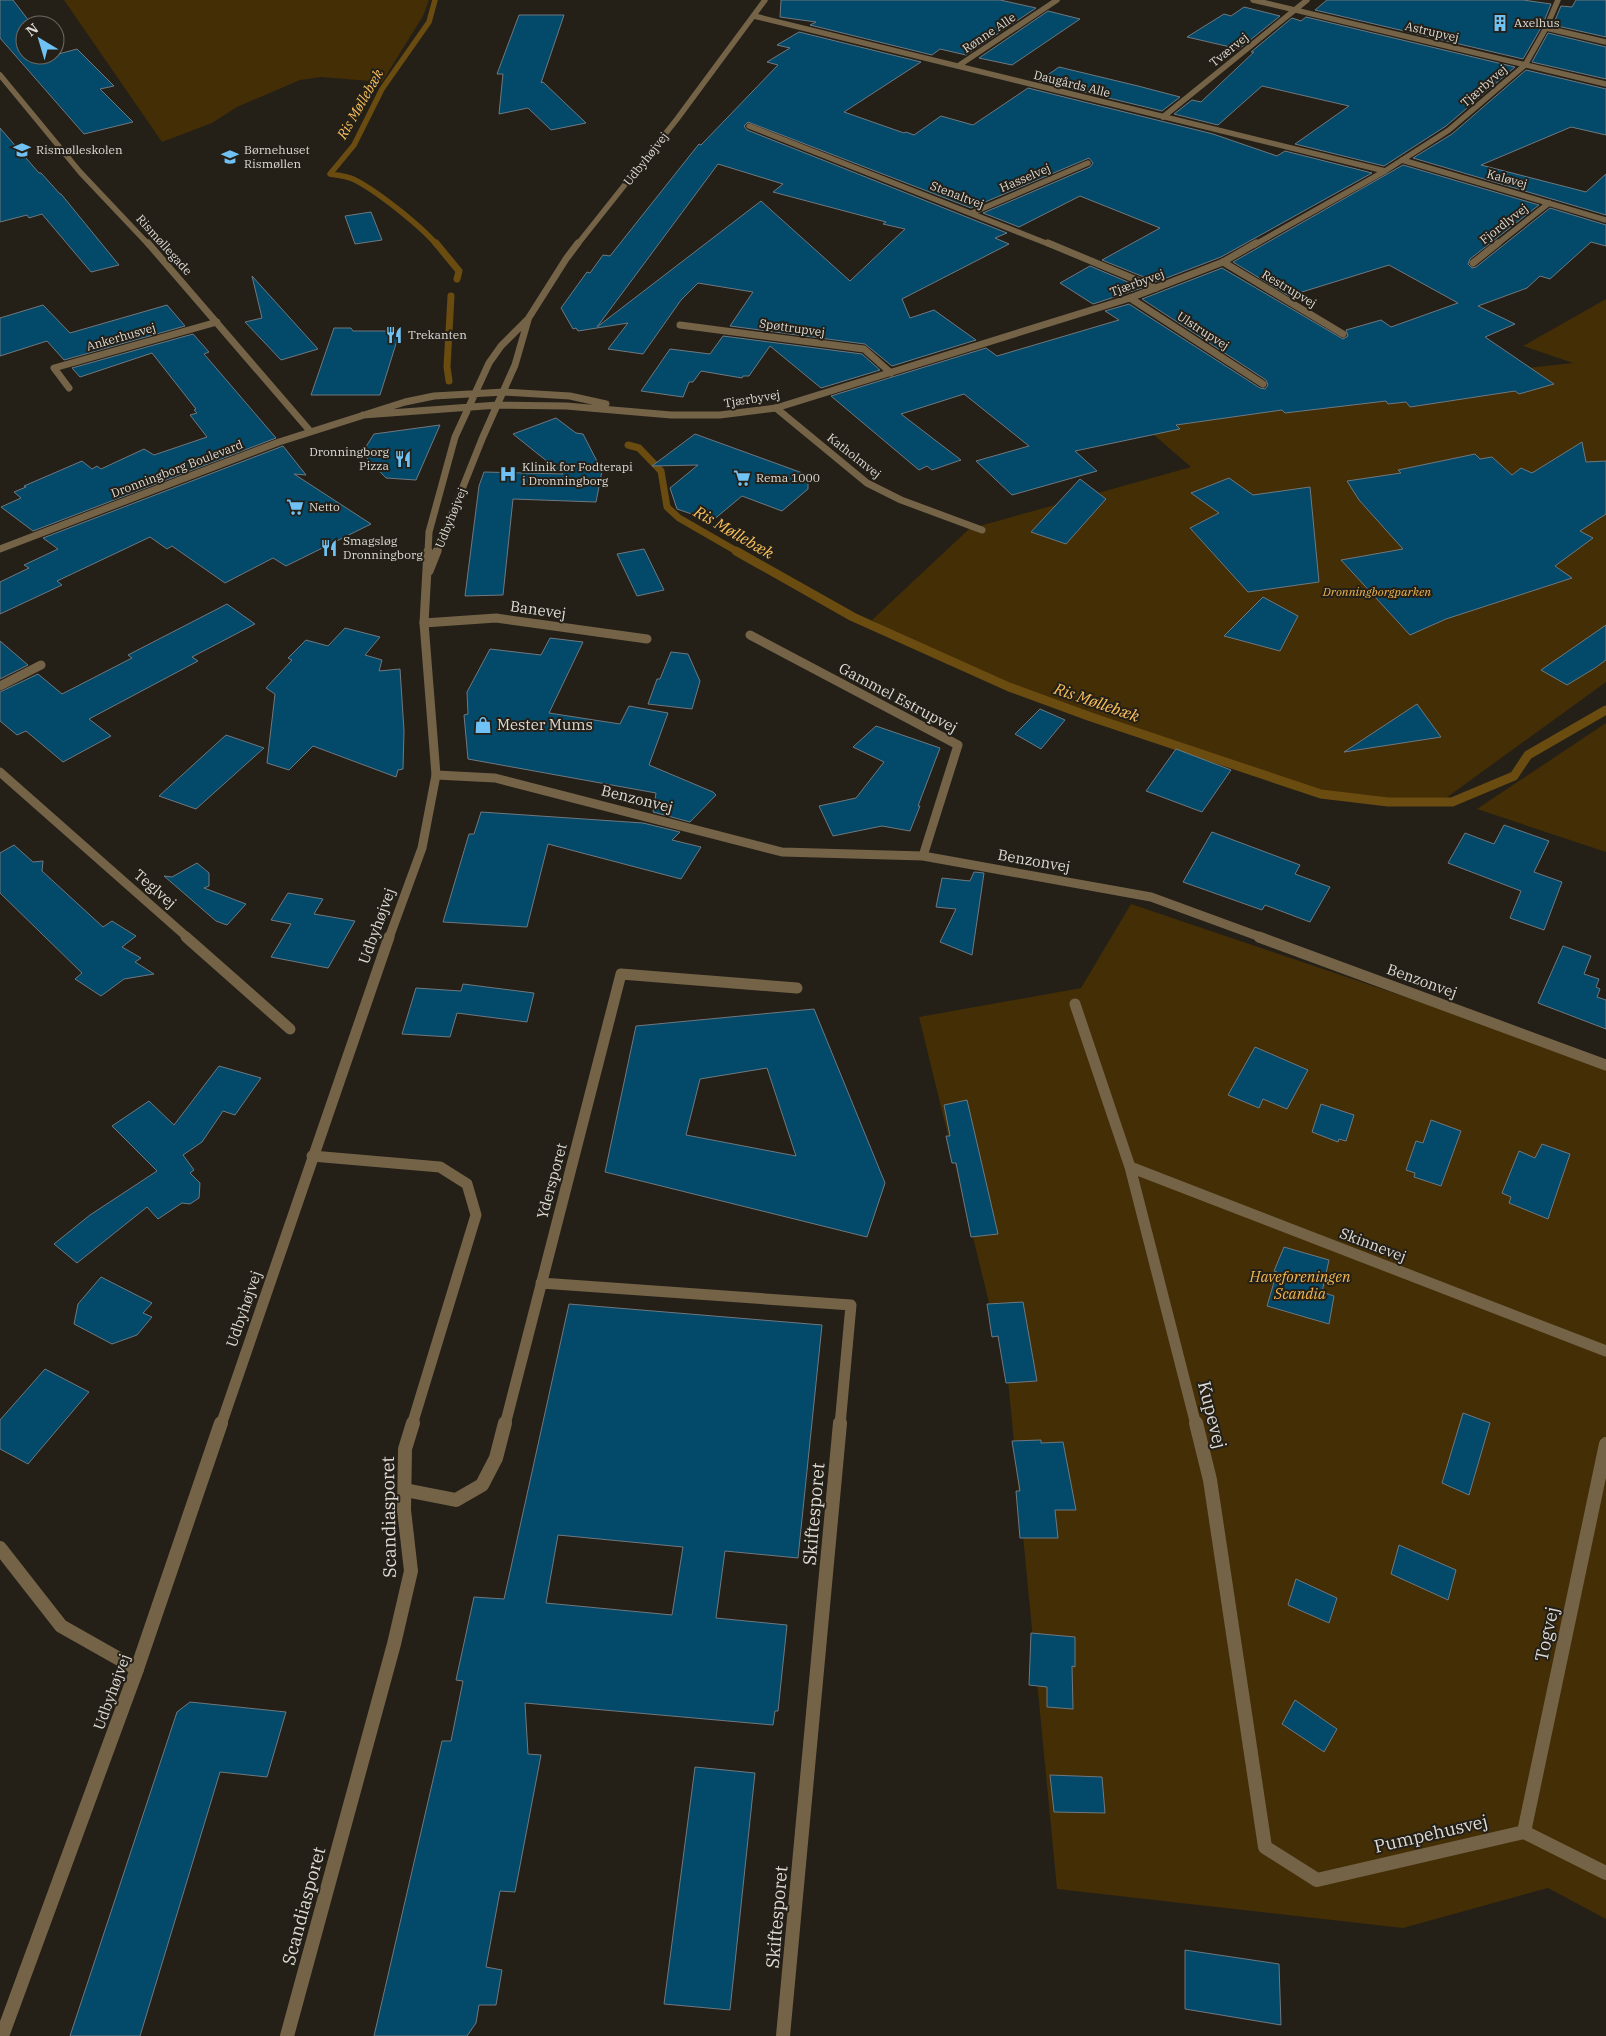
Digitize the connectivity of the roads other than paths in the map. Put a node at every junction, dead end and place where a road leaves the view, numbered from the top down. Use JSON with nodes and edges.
{"nodes":[{"id":1,"x":765,"y":0,"type":"edge"},
{"id":2,"x":1057,"y":0,"type":"edge"},
{"id":3,"x":1253,"y":0,"type":"edge"},
{"id":4,"x":1307,"y":0,"type":"edge"},
{"id":5,"x":1558,"y":0,"type":"edge"},
{"id":6,"x":1294,"y":10,"type":"junction"},
{"id":7,"x":754,"y":16,"type":"junction"},
{"id":8,"x":1546,"y":28,"type":"junction"},
{"id":9,"x":1606,"y":42,"type":"edge"},
{"id":10,"x":1525,"y":65,"type":"junction"},
{"id":11,"x":958,"y":66,"type":"junction"},
{"id":12,"x":0,"y":75,"type":"edge"},
{"id":13,"x":1606,"y":84,"type":"edge"},
{"id":14,"x":1163,"y":116,"type":"junction"},
{"id":15,"x":749,"y":126,"type":"dead end"},
{"id":16,"x":1402,"y":160,"type":"junction"},
{"id":17,"x":1088,"y":163,"type":"dead end"},
{"id":18,"x":1385,"y":171,"type":"junction"},
{"id":19,"x":1549,"y":203,"type":"junction"},
{"id":20,"x":972,"y":213,"type":"junction"},
{"id":21,"x":1606,"y":220,"type":"edge"},
{"id":22,"x":1223,"y":262,"type":"junction"},
{"id":23,"x":1474,"y":263,"type":"dead end"},
{"id":24,"x":1156,"y":288,"type":"junction"},
{"id":25,"x":1130,"y":298,"type":"junction"},
{"id":26,"x":528,"y":319,"type":"junction"},
{"id":27,"x":217,"y":322,"type":"junction"},
{"id":28,"x":680,"y":324,"type":"dead end"},
{"id":29,"x":1343,"y":334,"type":"dead end"},
{"id":30,"x":891,"y":373,"type":"junction"},
{"id":31,"x":1263,"y":384,"type":"dead end"},
{"id":32,"x":69,"y":388,"type":"dead end"},
{"id":33,"x":504,"y":392,"type":"junction"},
{"id":34,"x":475,"y":393,"type":"junction"},
{"id":35,"x":498,"y":405,"type":"junction"},
{"id":36,"x":470,"y":406,"type":"junction"},
{"id":37,"x":776,"y":408,"type":"junction"},
{"id":38,"x":636,"y":411,"type":"junction"},
{"id":39,"x":363,"y":415,"type":"junction"},
{"id":40,"x":310,"y":431,"type":"junction"},
{"id":41,"x":982,"y":530,"type":"dead end"},
{"id":42,"x":0,"y":550,"type":"edge"},
{"id":43,"x":426,"y":578,"type":"junction"},
{"id":44,"x":424,"y":623,"type":"junction"},
{"id":45,"x":750,"y":635,"type":"dead end"},
{"id":46,"x":648,"y":639,"type":"dead end"},
{"id":47,"x":40,"y":666,"type":"dead end"},
{"id":48,"x":0,"y":686,"type":"edge"},
{"id":49,"x":0,"y":772,"type":"edge"},
{"id":50,"x":436,"y":775,"type":"junction"},
{"id":51,"x":923,"y":856,"type":"junction"},
{"id":52,"x":797,"y":988,"type":"dead end"},
{"id":53,"x":1075,"y":1004,"type":"dead end"},
{"id":54,"x":290,"y":1029,"type":"dead end"},
{"id":55,"x":1606,"y":1065,"type":"edge"},
{"id":56,"x":312,"y":1156,"type":"junction"},
{"id":57,"x":1130,"y":1167,"type":"junction"},
{"id":58,"x":541,"y":1284,"type":"junction"},
{"id":59,"x":1606,"y":1351,"type":"edge"},
{"id":60,"x":1606,"y":1444,"type":"edge"},
{"id":61,"x":405,"y":1490,"type":"junction"},
{"id":62,"x":0,"y":1548,"type":"edge"},
{"id":63,"x":137,"y":1669,"type":"junction"},
{"id":64,"x":1524,"y":1832,"type":"junction"},
{"id":65,"x":1265,"y":1847,"type":"joint"},
{"id":66,"x":1606,"y":1873,"type":"edge"},
{"id":67,"x":2,"y":2036,"type":"edge"},
{"id":68,"x":287,"y":2036,"type":"edge"},
{"id":69,"x":783,"y":2036,"type":"edge"}],
"edges":[{"from":1,"to":7,"type":"street","name":"Udbyhøjvej"},
{"from":2,"to":11,"type":"street","name":"Rønne Alle"},
{"from":3,"to":6,"type":"street","name":"Astrupvej"},
{"from":4,"to":6,"type":"street","name":"Tværvej"},
{"from":5,"to":8,"type":"street","name":"Tjærbyvej"},
{"from":6,"to":10,"type":"street","name":"Astrupvej"},
{"from":6,"to":14,"type":"street","name":"Tværvej"},
{"from":7,"to":11,"type":"street","name":"Daugårds Alle"},
{"from":7,"to":26,"type":"street","name":"Udbyhøjvej"},
{"from":8,"to":9,"type":"street"},
{"from":8,"to":10,"type":"street","name":"Tjærbyvej"},
{"from":10,"to":13,"type":"street","name":"Astrupvej"},
{"from":10,"to":16,"type":"street","name":"Tjærbyvej"},
{"from":11,"to":14,"type":"street","name":"Daugårds Alle"},
{"from":12,"to":27,"type":"street","name":"Rismøllegade"},
{"from":14,"to":18,"type":"street","name":"Daugårds Alle"},
{"from":15,"to":20,"type":"street","name":"Stenaltvej"},
{"from":16,"to":18,"type":"street","name":"Tjærbyvej"},
{"from":16,"to":19,"type":"street","name":"Kaløvej"},
{"from":17,"to":20,"type":"street","name":"Hasselvej"},
{"from":18,"to":22,"type":"street","name":"Tjærbyvej"},
{"from":19,"to":21,"type":"street","name":"Kaløvej"},
{"from":19,"to":23,"type":"street","name":"Fjordlyvej"},
{"from":20,"to":24,"type":"street","name":"Stenaltvej"},
{"from":22,"to":24,"type":"street","name":"Tjærbyvej"},
{"from":22,"to":29,"type":"street","name":"Restrupvej"},
{"from":24,"to":25,"type":"street","name":"Tjærbyvej"},
{"from":25,"to":30,"type":"street","name":"Tjærbyvej"},
{"from":25,"to":31,"type":"street","name":"Ulstrupvej"},
{"from":26,"to":33,"type":"street","name":"Udbyhøjvej"},
{"from":26,"to":34,"type":"street","name":"Udbyhøjvej"},
{"from":27,"to":32,"type":"street","name":"Ankerhusvej"},
{"from":27,"to":40,"type":"street","name":"Rismøllegade"},
{"from":28,"to":30,"type":"street","name":"Spøttrupvej"},
{"from":30,"to":37,"type":"street","name":"Tjærbyvej"},
{"from":33,"to":34,"type":"street","name":"Tjærbyvej"},
{"from":33,"to":35,"type":"street","name":"Udbyhøjvej"},
{"from":33,"to":38,"type":"street","name":"Tjærbyvej"},
{"from":34,"to":36,"type":"street","name":"Udbyhøjvej"},
{"from":34,"to":39,"type":"street","name":"Dronningborg Boulevard"},
{"from":35,"to":36,"type":"street","name":"Tjærbyvej"},
{"from":35,"to":38,"type":"street","name":"Tjærbyvej"},
{"from":35,"to":43,"type":"street","name":"Udbyhøjvej"},
{"from":36,"to":39,"type":"street","name":"Dronningborg Boulevard"},
{"from":36,"to":43,"type":"street","name":"Udbyhøjvej"},
{"from":37,"to":38,"type":"street","name":"Tjærbyvej"},
{"from":37,"to":41,"type":"street","name":"Katholmvej"},
{"from":39,"to":40,"type":"street","name":"Dronningborg Boulevard"},
{"from":40,"to":42,"type":"street","name":"Dronningborg Boulevard"},
{"from":43,"to":44,"type":"street","name":"Udbyhøjvej"},
{"from":44,"to":46,"type":"street","name":"Banevej"},
{"from":44,"to":50,"type":"street","name":"Udbyhøjvej"},
{"from":45,"to":51,"type":"street","name":"Gammel Estrupvej"},
{"from":47,"to":48,"type":"street"},
{"from":49,"to":54,"type":"street","name":"Teglvej"},
{"from":50,"to":51,"type":"street","name":"Benzonvej"},
{"from":50,"to":56,"type":"street","name":"Udbyhøjvej"},
{"from":51,"to":55,"type":"street","name":"Benzonvej"},
{"from":52,"to":58,"type":"street","name":"Ydersporet"},
{"from":53,"to":57,"type":"street","name":"Kupevej"},
{"from":56,"to":61,"type":"street","name":"Scandiasporet"},
{"from":56,"to":63,"type":"street","name":"Udbyhøjvej"},
{"from":57,"to":59,"type":"street","name":"Skinnevej"},
{"from":57,"to":65,"type":"street","name":"Kupevej"},
{"from":58,"to":61,"type":"street","name":"Ydersporet"},
{"from":58,"to":69,"type":"street","name":"Skiftesporet"},
{"from":60,"to":64,"type":"street","name":"Togvej"},
{"from":61,"to":68,"type":"street","name":"Scandiasporet"},
{"from":62,"to":63,"type":"street"},
{"from":63,"to":67,"type":"street","name":"Udbyhøjvej"},
{"from":64,"to":65,"type":"street","name":"Pumpehusvej"},
{"from":64,"to":66,"type":"street"}]}
